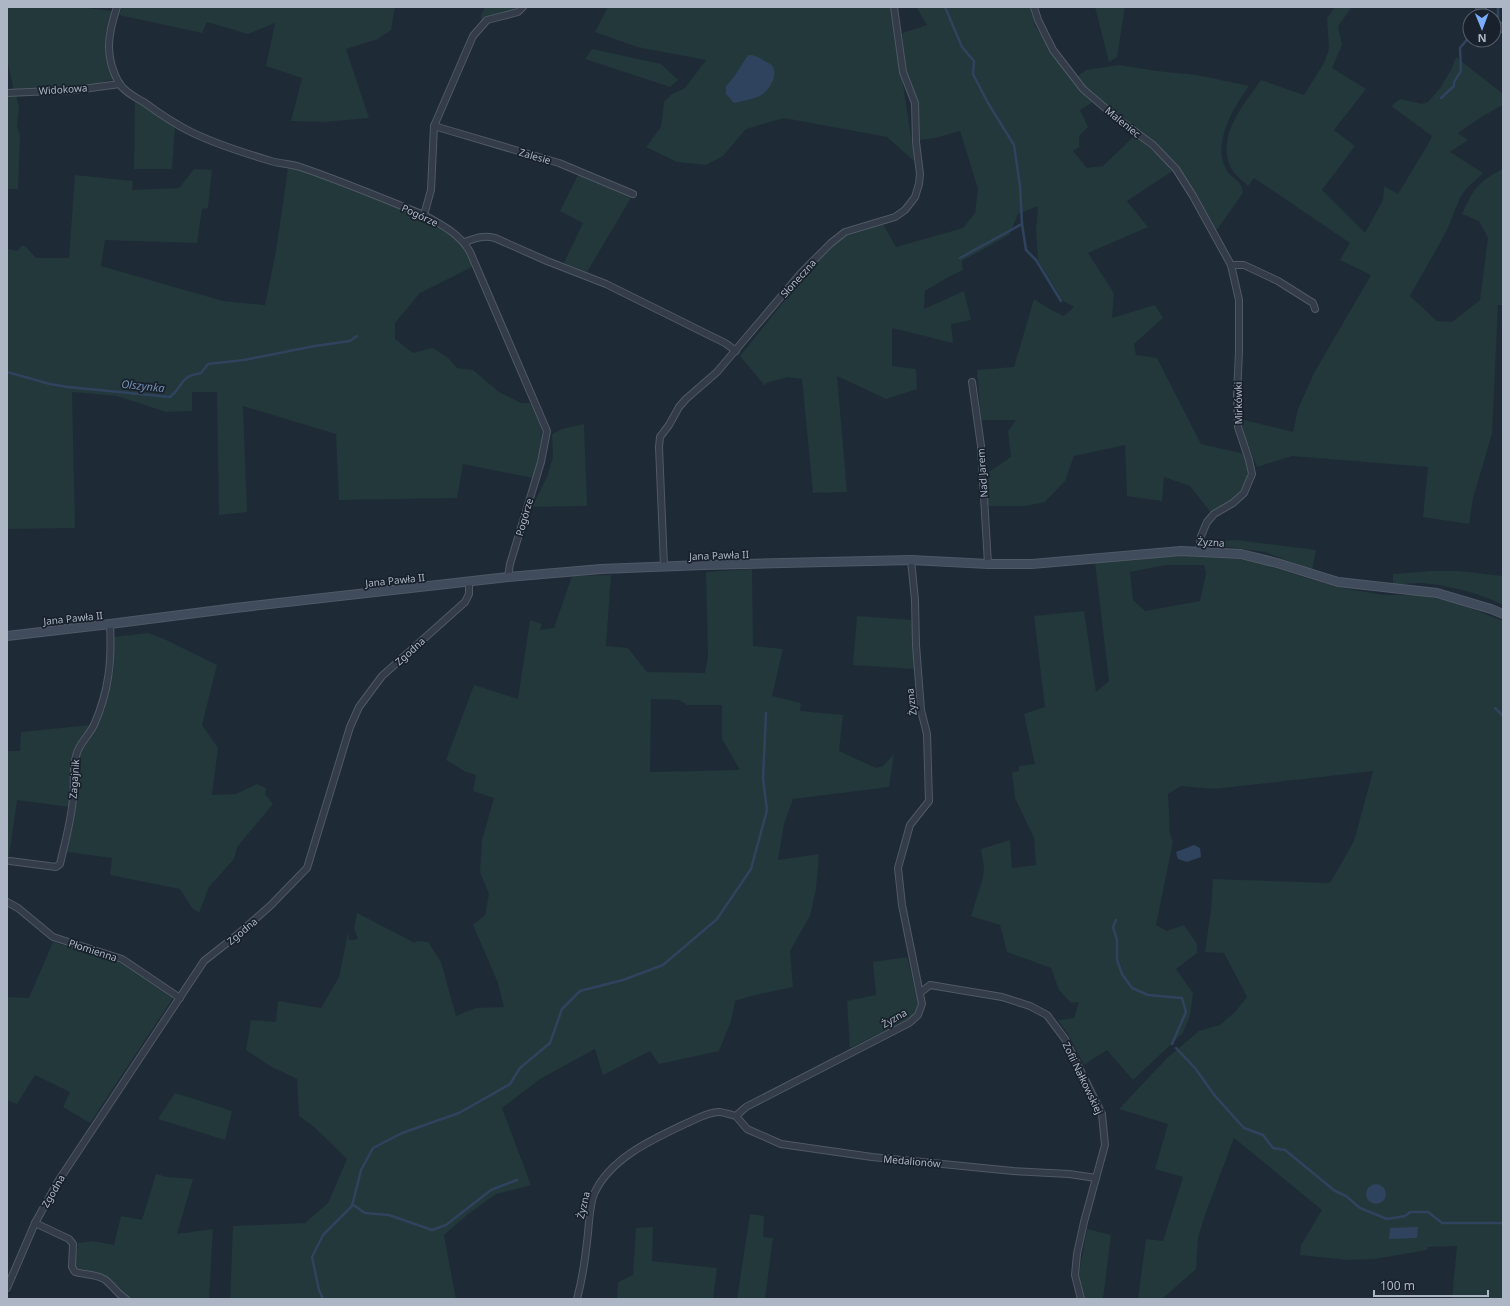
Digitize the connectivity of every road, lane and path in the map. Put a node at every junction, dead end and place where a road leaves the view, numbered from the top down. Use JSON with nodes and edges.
{"nodes":[{"id":1,"x":117,"y":7,"type":"edge"},
{"id":2,"x":523,"y":7,"type":"edge"},
{"id":3,"x":894,"y":7,"type":"edge"},
{"id":4,"x":1034,"y":7,"type":"edge"},
{"id":5,"x":120,"y":84,"type":"junction"},
{"id":6,"x":7,"y":93,"type":"edge"},
{"id":7,"x":434,"y":126,"type":"junction"},
{"id":8,"x":633,"y":194,"type":"dead end"},
{"id":9,"x":424,"y":215,"type":"junction"},
{"id":10,"x":1215,"y":236,"type":"joint"},
{"id":11,"x":465,"y":242,"type":"junction"},
{"id":12,"x":1232,"y":265,"type":"junction"},
{"id":13,"x":1315,"y":309,"type":"dead end"},
{"id":14,"x":736,"y":351,"type":"junction"},
{"id":15,"x":972,"y":382,"type":"dead end"},
{"id":16,"x":1199,"y":552,"type":"junction"},
{"id":17,"x":911,"y":560,"type":"junction"},
{"id":18,"x":787,"y":563,"type":"joint"},
{"id":19,"x":988,"y":564,"type":"junction"},
{"id":20,"x":664,"y":566,"type":"junction"},
{"id":21,"x":508,"y":577,"type":"junction"},
{"id":22,"x":469,"y":581,"type":"junction"},
{"id":23,"x":1503,"y":614,"type":"edge"},
{"id":24,"x":110,"y":624,"type":"junction"},
{"id":25,"x":7,"y":636,"type":"edge"},
{"id":26,"x":10,"y":861,"type":"dead end"},
{"id":27,"x":7,"y":902,"type":"edge"},
{"id":28,"x":920,"y":993,"type":"junction"},
{"id":29,"x":180,"y":998,"type":"junction"},
{"id":30,"x":736,"y":1116,"type":"junction"},
{"id":31,"x":1096,"y":1178,"type":"junction"},
{"id":32,"x":35,"y":1224,"type":"junction"},
{"id":33,"x":7,"y":1288,"type":"edge"},
{"id":34,"x":126,"y":1299,"type":"edge"},
{"id":35,"x":577,"y":1299,"type":"edge"},
{"id":36,"x":1081,"y":1299,"type":"edge"}],
"edges":[{"from":1,"to":5,"type":"street","name":"Pogórze"},
{"from":2,"to":7,"type":"street"},
{"from":3,"to":14,"type":"street","name":"Słoneczna"},
{"from":4,"to":10,"type":"street","name":"Maleniec"},
{"from":5,"to":6,"type":"street","name":"Widokowa"},
{"from":5,"to":9,"type":"street","name":"Pogórze"},
{"from":7,"to":8,"type":"street","name":"Zalesie"},
{"from":7,"to":9,"type":"street"},
{"from":9,"to":11,"type":"street","name":"Pogórze"},
{"from":10,"to":12,"type":"street","name":"Mirkówki"},
{"from":11,"to":14,"type":"street"},
{"from":11,"to":21,"type":"street","name":"Pogórze"},
{"from":12,"to":13,"type":"street"},
{"from":12,"to":16,"type":"street","name":"Mirkówki"},
{"from":14,"to":20,"type":"street","name":"Słoneczna"},
{"from":15,"to":19,"type":"street","name":"Nad Jarem"},
{"from":16,"to":19,"type":"street","name":"Żyzna"},
{"from":16,"to":23,"type":"street","name":"Żyzna"},
{"from":17,"to":18,"type":"street","name":"Żyzna"},
{"from":17,"to":19,"type":"street","name":"Żyzna"},
{"from":17,"to":28,"type":"street","name":"Żyzna"},
{"from":18,"to":20,"type":"street","name":"Jana Pawła II"},
{"from":20,"to":21,"type":"street","name":"Jana Pawła II"},
{"from":21,"to":22,"type":"street","name":"Jana Pawła II"},
{"from":22,"to":24,"type":"street","name":"Jana Pawła II"},
{"from":22,"to":29,"type":"street","name":"Zgodna"},
{"from":24,"to":25,"type":"street","name":"Jana Pawła II"},
{"from":24,"to":26,"type":"street","name":"Zagajnik"},
{"from":27,"to":29,"type":"street","name":"Płomienna"},
{"from":28,"to":30,"type":"street","name":"Żyzna"},
{"from":28,"to":31,"type":"street","name":"Zofii Nałkowskiej"},
{"from":29,"to":32,"type":"street","name":"Zgodna"},
{"from":30,"to":31,"type":"street","name":"Medalionów"},
{"from":30,"to":35,"type":"street","name":"Żyzna"},
{"from":31,"to":36,"type":"street","name":"Zofii Nałkowskiej"},
{"from":32,"to":33,"type":"street","name":"Zgodna"},
{"from":32,"to":34,"type":"street"}]}
